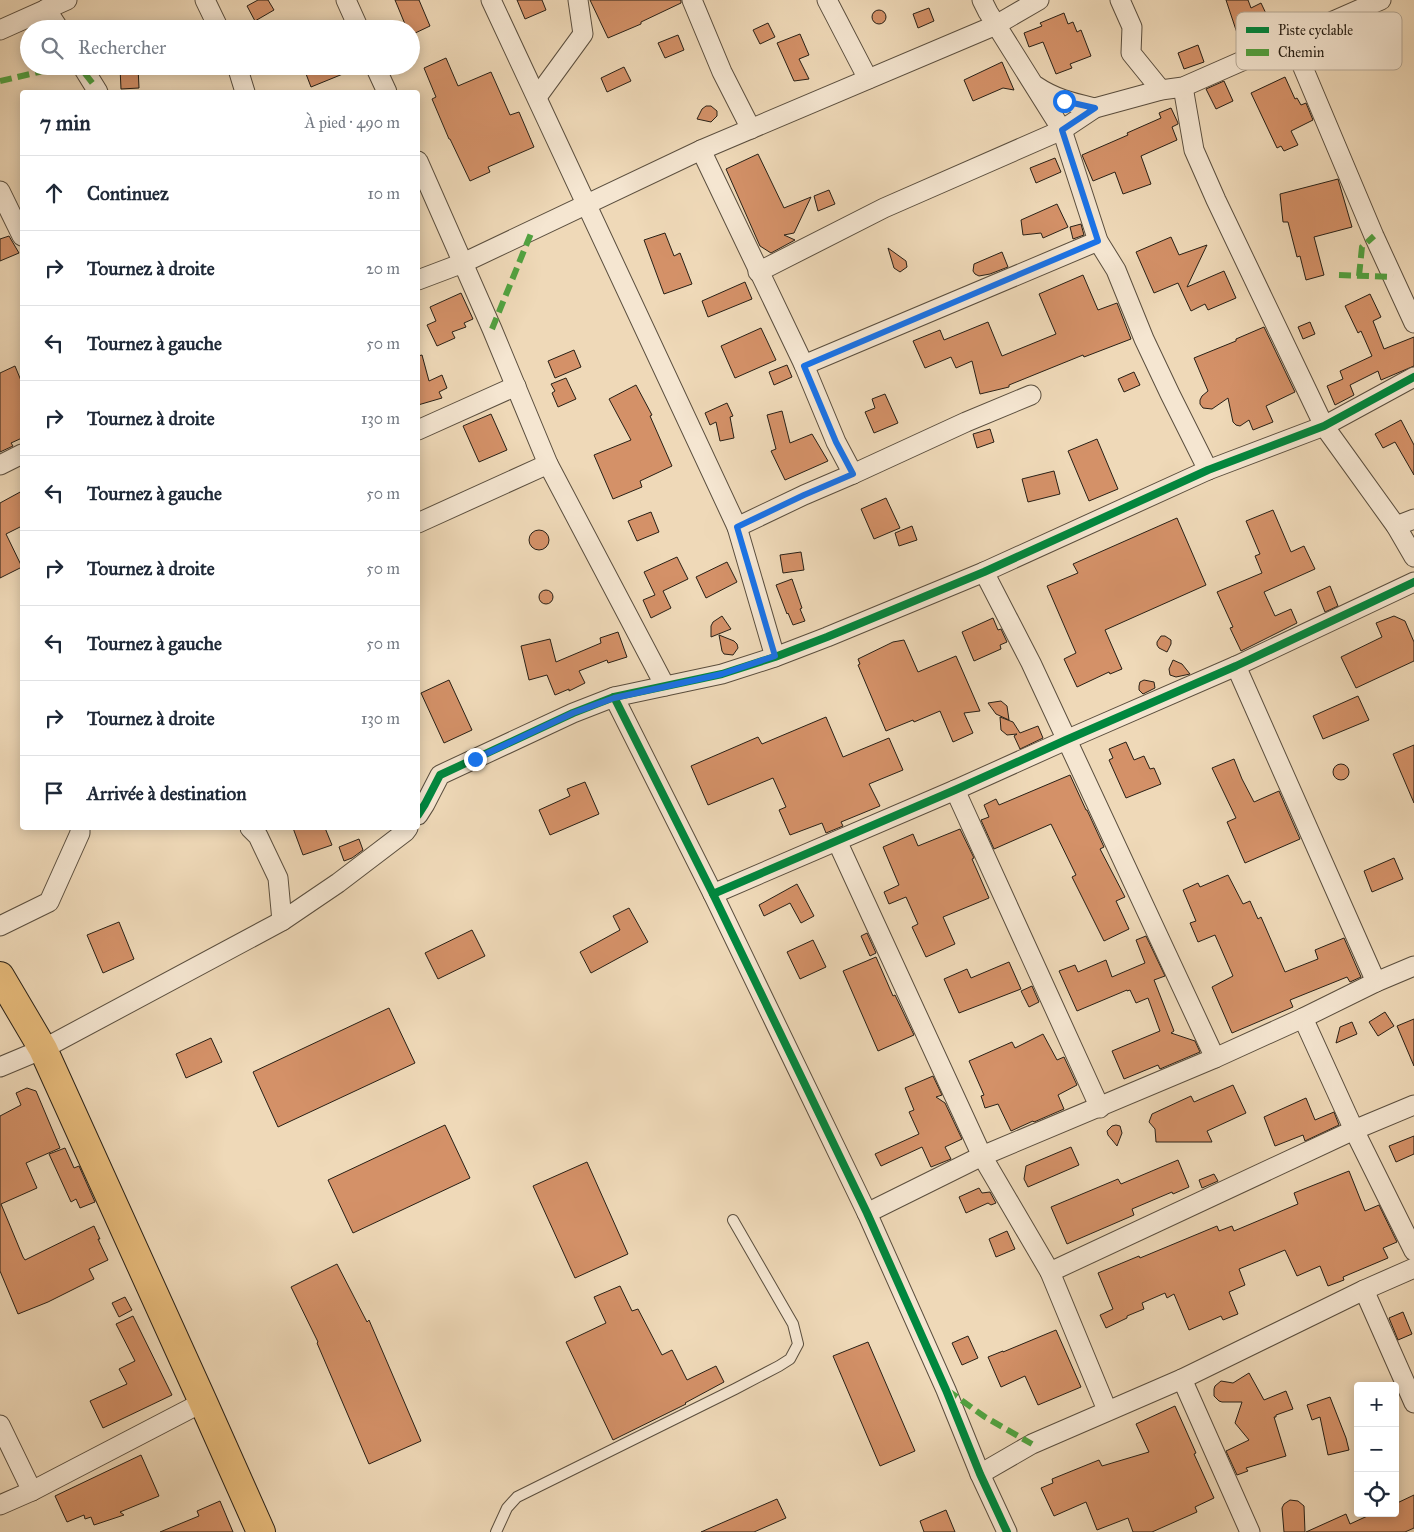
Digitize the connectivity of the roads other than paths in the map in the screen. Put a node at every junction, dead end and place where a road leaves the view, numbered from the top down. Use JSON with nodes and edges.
{"nodes":[{"id":1,"x":67,"y":0,"type":"edge"},
{"id":2,"x":205,"y":0,"type":"edge"},
{"id":3,"x":346,"y":0,"type":"edge"},
{"id":4,"x":491,"y":0,"type":"edge"},
{"id":5,"x":578,"y":0,"type":"edge"},
{"id":6,"x":692,"y":0,"type":"edge"},
{"id":7,"x":827,"y":0,"type":"edge"},
{"id":8,"x":982,"y":0,"type":"edge"},
{"id":9,"x":1039,"y":0,"type":"edge"},
{"id":10,"x":1120,"y":0,"type":"edge"},
{"id":11,"x":1381,"y":0,"type":"edge"},
{"id":12,"x":46,"y":9,"type":"junction"},
{"id":13,"x":1353,"y":12,"type":"edge"},
{"id":14,"x":22,"y":20,"type":"edge"},
{"id":15,"x":53,"y":20,"type":"edge"},
{"id":16,"x":215,"y":20,"type":"edge"},
{"id":17,"x":355,"y":20,"type":"edge"},
{"id":18,"x":20,"y":21,"type":"edge"},
{"id":19,"x":996,"y":25,"type":"junction"},
{"id":20,"x":0,"y":30,"type":"edge"},
{"id":21,"x":1236,"y":63,"type":"edge"},
{"id":22,"x":1304,"y":70,"type":"edge"},
{"id":23,"x":88,"y":75,"type":"edge"},
{"id":24,"x":239,"y":75,"type":"edge"},
{"id":25,"x":379,"y":75,"type":"edge"},
{"id":26,"x":868,"y":79,"type":"junction"},
{"id":27,"x":1034,"y":85,"type":"junction"},
{"id":28,"x":1183,"y":87,"type":"junction"},
{"id":29,"x":97,"y":90,"type":"edge"},
{"id":30,"x":243,"y":90,"type":"edge"},
{"id":31,"x":386,"y":90,"type":"edge"},
{"id":32,"x":1161,"y":90,"type":"junction"},
{"id":33,"x":537,"y":97,"type":"junction"},
{"id":34,"x":1095,"y":108,"type":"junction"},
{"id":35,"x":751,"y":128,"type":"junction"},
{"id":36,"x":1062,"y":130,"type":"junction"},
{"id":37,"x":700,"y":150,"type":"junction"},
{"id":38,"x":420,"y":165,"type":"edge"},
{"id":39,"x":0,"y":191,"type":"edge"},
{"id":40,"x":587,"y":205,"type":"junction"},
{"id":41,"x":20,"y":232,"type":"edge"},
{"id":42,"x":1098,"y":241,"type":"junction"},
{"id":43,"x":463,"y":263,"type":"junction"},
{"id":44,"x":758,"y":272,"type":"junction"},
{"id":45,"x":420,"y":279,"type":"edge"},
{"id":46,"x":1414,"y":323,"type":"edge"},
{"id":47,"x":804,"y":366,"type":"junction"},
{"id":48,"x":1414,"y":377,"type":"edge"},
{"id":49,"x":516,"y":386,"type":"junction"},
{"id":50,"x":1030,"y":396,"type":"dead end"},
{"id":51,"x":1324,"y":426,"type":"junction"},
{"id":52,"x":420,"y":429,"type":"edge"},
{"id":53,"x":20,"y":455,"type":"edge"},
{"id":54,"x":548,"y":464,"type":"junction"},
{"id":55,"x":0,"y":465,"type":"edge"},
{"id":56,"x":1208,"y":470,"type":"junction"},
{"id":57,"x":853,"y":474,"type":"junction"},
{"id":58,"x":1414,"y":518,"type":"edge"},
{"id":59,"x":420,"y":523,"type":"edge"},
{"id":60,"x":1396,"y":526,"type":"junction"},
{"id":61,"x":737,"y":527,"type":"junction"},
{"id":62,"x":1414,"y":557,"type":"edge"},
{"id":63,"x":984,"y":572,"type":"junction"},
{"id":64,"x":1414,"y":582,"type":"edge"},
{"id":65,"x":775,"y":656,"type":"junction"},
{"id":66,"x":1236,"y":666,"type":"junction"},
{"id":67,"x":665,"y":686,"type":"junction"},
{"id":68,"x":614,"y":698,"type":"junction"},
{"id":69,"x":1066,"y":740,"type":"junction"},
{"id":70,"x":955,"y":790,"type":"junction"},
{"id":71,"x":420,"y":812,"type":"edge"},
{"id":72,"x":80,"y":830,"type":"edge"},
{"id":73,"x":252,"y":830,"type":"edge"},
{"id":74,"x":406,"y":830,"type":"edge"},
{"id":75,"x":837,"y":841,"type":"junction"},
{"id":76,"x":713,"y":894,"type":"junction"},
{"id":77,"x":282,"y":921,"type":"junction"},
{"id":78,"x":0,"y":926,"type":"edge"},
{"id":79,"x":1414,"y":966,"type":"edge"},
{"id":80,"x":0,"y":976,"type":"edge"},
{"id":81,"x":1376,"y":982,"type":"junction"},
{"id":82,"x":1303,"y":1018,"type":"junction"},
{"id":83,"x":43,"y":1049,"type":"junction"},
{"id":84,"x":1215,"y":1058,"type":"junction"},
{"id":85,"x":0,"y":1068,"type":"edge"},
{"id":86,"x":1414,"y":1106,"type":"edge"},
{"id":87,"x":1100,"y":1108,"type":"junction"},
{"id":88,"x":1354,"y":1130,"type":"junction"},
{"id":89,"x":982,"y":1156,"type":"junction"},
{"id":90,"x":867,"y":1212,"type":"junction"},
{"id":91,"x":733,"y":1220,"type":"dead end"},
{"id":92,"x":1414,"y":1251,"type":"edge"},
{"id":93,"x":1414,"y":1268,"type":"edge"},
{"id":94,"x":1050,"y":1272,"type":"junction"},
{"id":95,"x":1364,"y":1290,"type":"junction"},
{"id":96,"x":1182,"y":1379,"type":"junction"},
{"id":97,"x":204,"y":1402,"type":"junction"},
{"id":98,"x":1414,"y":1403,"type":"edge"},
{"id":99,"x":1108,"y":1410,"type":"junction"},
{"id":100,"x":0,"y":1425,"type":"edge"},
{"id":101,"x":980,"y":1474,"type":"junction"},
{"id":102,"x":32,"y":1491,"type":"junction"},
{"id":103,"x":0,"y":1505,"type":"edge"},
{"id":104,"x":261,"y":1532,"type":"edge"},
{"id":105,"x":496,"y":1532,"type":"edge"},
{"id":106,"x":1007,"y":1532,"type":"edge"},
{"id":107,"x":1250,"y":1532,"type":"edge"}],
"edges":[{"from":1,"to":12,"type":"street"},
{"from":2,"to":16,"type":"street"},
{"from":3,"to":17,"type":"street"},
{"from":4,"to":33,"type":"street"},
{"from":5,"to":33,"type":"street"},
{"from":6,"to":35,"type":"street"},
{"from":7,"to":26,"type":"street"},
{"from":8,"to":19,"type":"street"},
{"from":9,"to":19,"type":"street"},
{"from":10,"to":32,"type":"street"},
{"from":11,"to":13,"type":"street"},
{"from":12,"to":14,"type":"street"},
{"from":12,"to":15,"type":"street"},
{"from":18,"to":20,"type":"street"},
{"from":19,"to":26,"type":"street"},
{"from":19,"to":27,"type":"street"},
{"from":21,"to":28,"type":"street"},
{"from":22,"to":46,"type":"street"},
{"from":23,"to":29,"type":"street"},
{"from":24,"to":30,"type":"street"},
{"from":25,"to":31,"type":"street"},
{"from":26,"to":35,"type":"street"},
{"from":27,"to":34,"type":"street"},
{"from":27,"to":36,"type":"street"},
{"from":28,"to":32,"type":"street"},
{"from":28,"to":51,"type":"street"},
{"from":32,"to":34,"type":"street"},
{"from":33,"to":40,"type":"street"},
{"from":34,"to":36,"type":"street"},
{"from":35,"to":37,"type":"street"},
{"from":36,"to":42,"type":"street"},
{"from":36,"to":44,"type":"street"},
{"from":37,"to":40,"type":"street"},
{"from":37,"to":44,"type":"street"},
{"from":38,"to":43,"type":"street"},
{"from":39,"to":41,"type":"street"},
{"from":40,"to":43,"type":"street"},
{"from":40,"to":61,"type":"street"},
{"from":42,"to":47,"type":"street"},
{"from":42,"to":56,"type":"street"},
{"from":43,"to":45,"type":"street"},
{"from":43,"to":49,"type":"street"},
{"from":44,"to":47,"type":"street"},
{"from":47,"to":57,"type":"street"},
{"from":48,"to":51,"type":"street"},
{"from":49,"to":52,"type":"street"},
{"from":49,"to":54,"type":"street"},
{"from":50,"to":57,"type":"street"},
{"from":51,"to":56,"type":"street"},
{"from":51,"to":60,"type":"street"},
{"from":53,"to":55,"type":"street"},
{"from":54,"to":59,"type":"street"},
{"from":54,"to":67,"type":"street"},
{"from":56,"to":63,"type":"street"},
{"from":57,"to":61,"type":"street"},
{"from":58,"to":60,"type":"street"},
{"from":60,"to":62,"type":"street"},
{"from":61,"to":65,"type":"street"},
{"from":63,"to":65,"type":"street"},
{"from":63,"to":69,"type":"street"},
{"from":64,"to":66,"type":"street"},
{"from":65,"to":67,"type":"street"},
{"from":66,"to":69,"type":"street"},
{"from":66,"to":81,"type":"street"},
{"from":67,"to":68,"type":"street"},
{"from":68,"to":71,"type":"street"},
{"from":68,"to":76,"type":"street"},
{"from":69,"to":70,"type":"street"},
{"from":69,"to":84,"type":"street"},
{"from":70,"to":75,"type":"street"},
{"from":70,"to":87,"type":"street"},
{"from":72,"to":78,"type":"street"},
{"from":73,"to":77,"type":"street"},
{"from":74,"to":77,"type":"street"},
{"from":75,"to":76,"type":"street"},
{"from":75,"to":89,"type":"street"},
{"from":76,"to":90,"type":"street"},
{"from":77,"to":83,"type":"street"},
{"from":79,"to":81,"type":"street"},
{"from":80,"to":83,"type":"highway"},
{"from":81,"to":82,"type":"street"},
{"from":82,"to":84,"type":"street"},
{"from":82,"to":88,"type":"street"},
{"from":83,"to":85,"type":"street"},
{"from":83,"to":97,"type":"highway"},
{"from":84,"to":87,"type":"street"},
{"from":86,"to":88,"type":"street"},
{"from":87,"to":89,"type":"street"},
{"from":88,"to":92,"type":"street"},
{"from":88,"to":94,"type":"street"},
{"from":89,"to":90,"type":"street"},
{"from":89,"to":94,"type":"street"},
{"from":90,"to":101,"type":"street"},
{"from":91,"to":105,"type":"lane"},
{"from":93,"to":95,"type":"street"},
{"from":94,"to":99,"type":"street"},
{"from":95,"to":96,"type":"street"},
{"from":95,"to":98,"type":"street"},
{"from":96,"to":99,"type":"street"},
{"from":96,"to":107,"type":"street"},
{"from":97,"to":102,"type":"street"},
{"from":97,"to":104,"type":"highway"},
{"from":99,"to":101,"type":"street"},
{"from":100,"to":102,"type":"street"},
{"from":101,"to":106,"type":"street"},
{"from":102,"to":103,"type":"street"}]}
